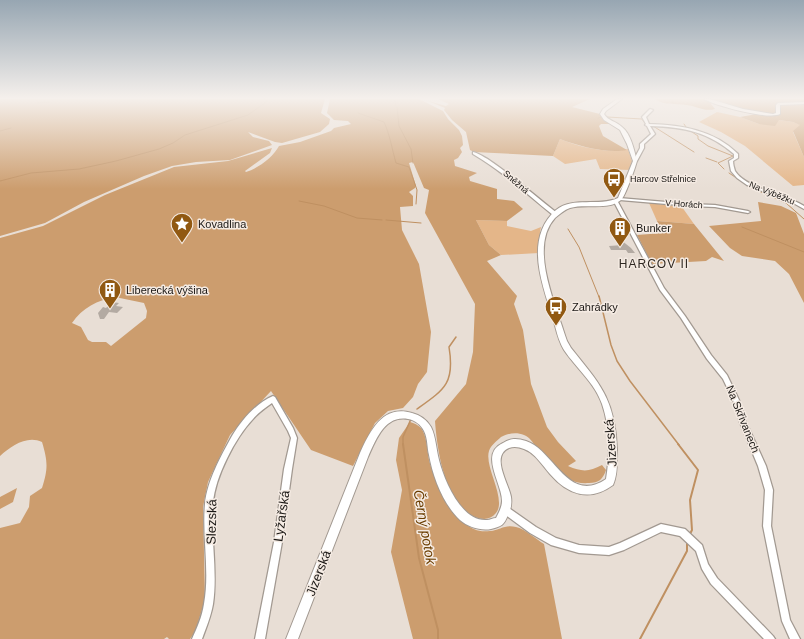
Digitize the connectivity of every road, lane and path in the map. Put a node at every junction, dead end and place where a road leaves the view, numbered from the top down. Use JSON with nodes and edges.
{"nodes":[{"id":1,"x":621,"y":129,"type":"edge"},
{"id":2,"x":650,"y":129,"type":"edge"},
{"id":3,"x":686,"y":129,"type":"edge"},
{"id":4,"x":474,"y":154,"type":"dead end"},
{"id":5,"x":635,"y":161,"type":"junction"},
{"id":6,"x":618,"y":200,"type":"junction"},
{"id":7,"x":804,"y":208,"type":"edge"},
{"id":8,"x":748,"y":212,"type":"dead end"},
{"id":9,"x":555,"y":214,"type":"junction"},
{"id":10,"x":273,"y":399,"type":"joint"},
{"id":11,"x":506,"y":510,"type":"junction"},
{"id":12,"x":197,"y":639,"type":"edge"},
{"id":13,"x":260,"y":639,"type":"edge"},
{"id":14,"x":292,"y":639,"type":"edge"},
{"id":15,"x":770,"y":639,"type":"edge"},
{"id":16,"x":795,"y":639,"type":"edge"}],
"edges":[{"from":1,"to":5,"type":"street"},
{"from":2,"to":5,"type":"street"},
{"from":3,"to":7,"type":"street","name":"Na Výběžku"},
{"from":4,"to":9,"type":"street","name":"Sněžná"},
{"from":5,"to":6,"type":"street"},
{"from":6,"to":8,"type":"street","name":"V Horách"},
{"from":6,"to":9,"type":"street"},
{"from":6,"to":16,"type":"street","name":"Na Skřivanech"},
{"from":9,"to":11,"type":"street","name":"Jizerská"},
{"from":10,"to":12,"type":"street","name":"Slezská"},
{"from":10,"to":13,"type":"street","name":"Lyžařská"},
{"from":11,"to":14,"type":"street","name":"Jizerská"},
{"from":11,"to":15,"type":"street"}]}
